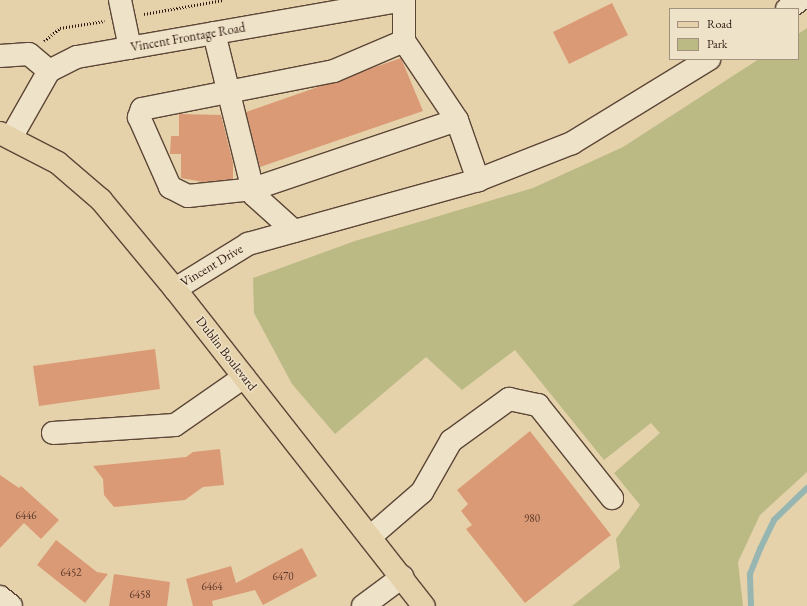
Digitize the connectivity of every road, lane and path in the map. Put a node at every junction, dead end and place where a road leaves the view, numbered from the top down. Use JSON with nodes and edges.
{"nodes":[{"id":1,"x":120,"y":0,"type":"edge"},
{"id":2,"x":403,"y":0,"type":"edge"},
{"id":3,"x":214,"y":33,"type":"junction"},
{"id":4,"x":404,"y":41,"type":"junction"},
{"id":5,"x":130,"y":48,"type":"junction"},
{"id":6,"x":0,"y":56,"type":"edge"},
{"id":7,"x":707,"y":60,"type":"edge"},
{"id":8,"x":49,"y":71,"type":"junction"},
{"id":9,"x":228,"y":91,"type":"junction"},
{"id":10,"x":457,"y":120,"type":"junction"},
{"id":11,"x":6,"y":135,"type":"edge"},
{"id":12,"x":478,"y":180,"type":"junction"},
{"id":13,"x":253,"y":189,"type":"junction"},
{"id":14,"x":294,"y":231,"type":"junction"},
{"id":15,"x":176,"y":289,"type":"junction"},
{"id":16,"x":244,"y":377,"type":"junction"},
{"id":17,"x":53,"y":433,"type":"dead end"},
{"id":18,"x":612,"y":498,"type":"dead end"},
{"id":19,"x":370,"y":537,"type":"junction"},
{"id":20,"x":402,"y":577,"type":"junction"},
{"id":21,"x":0,"y":597,"type":"edge"},
{"id":22,"x":10,"y":606,"type":"edge"},
{"id":23,"x":363,"y":606,"type":"edge"},
{"id":24,"x":424,"y":606,"type":"edge"}],
"edges":[{"from":1,"to":5,"type":"street"},
{"from":2,"to":3,"type":"street","name":"Vincent Frontage Road"},
{"from":2,"to":4,"type":"street"},
{"from":3,"to":5,"type":"street","name":"Vincent Frontage Road"},
{"from":3,"to":9,"type":"street"},
{"from":4,"to":9,"type":"street"},
{"from":4,"to":10,"type":"street"},
{"from":5,"to":8,"type":"street","name":"Vincent Frontage Road"},
{"from":6,"to":8,"type":"street"},
{"from":7,"to":12,"type":"street","name":"Vincent Drive"},
{"from":8,"to":11,"type":"street"},
{"from":9,"to":13,"type":"street"},
{"from":9,"to":13,"type":"street"},
{"from":10,"to":12,"type":"street"},
{"from":10,"to":13,"type":"street"},
{"from":11,"to":15,"type":"main road","name":"Dublin Boulevard"},
{"from":12,"to":14,"type":"street","name":"Vincent Drive"},
{"from":13,"to":14,"type":"street"},
{"from":14,"to":15,"type":"street","name":"Vincent Drive"},
{"from":15,"to":16,"type":"main road","name":"Dublin Boulevard"},
{"from":16,"to":17,"type":"street"},
{"from":16,"to":19,"type":"main road","name":"Dublin Boulevard"},
{"from":18,"to":19,"type":"street"},
{"from":19,"to":20,"type":"main road","name":"Dublin Boulevard"},
{"from":20,"to":23,"type":"street"},
{"from":20,"to":24,"type":"main road","name":"Dublin Boulevard"},
{"from":21,"to":22,"type":"street"}]}
